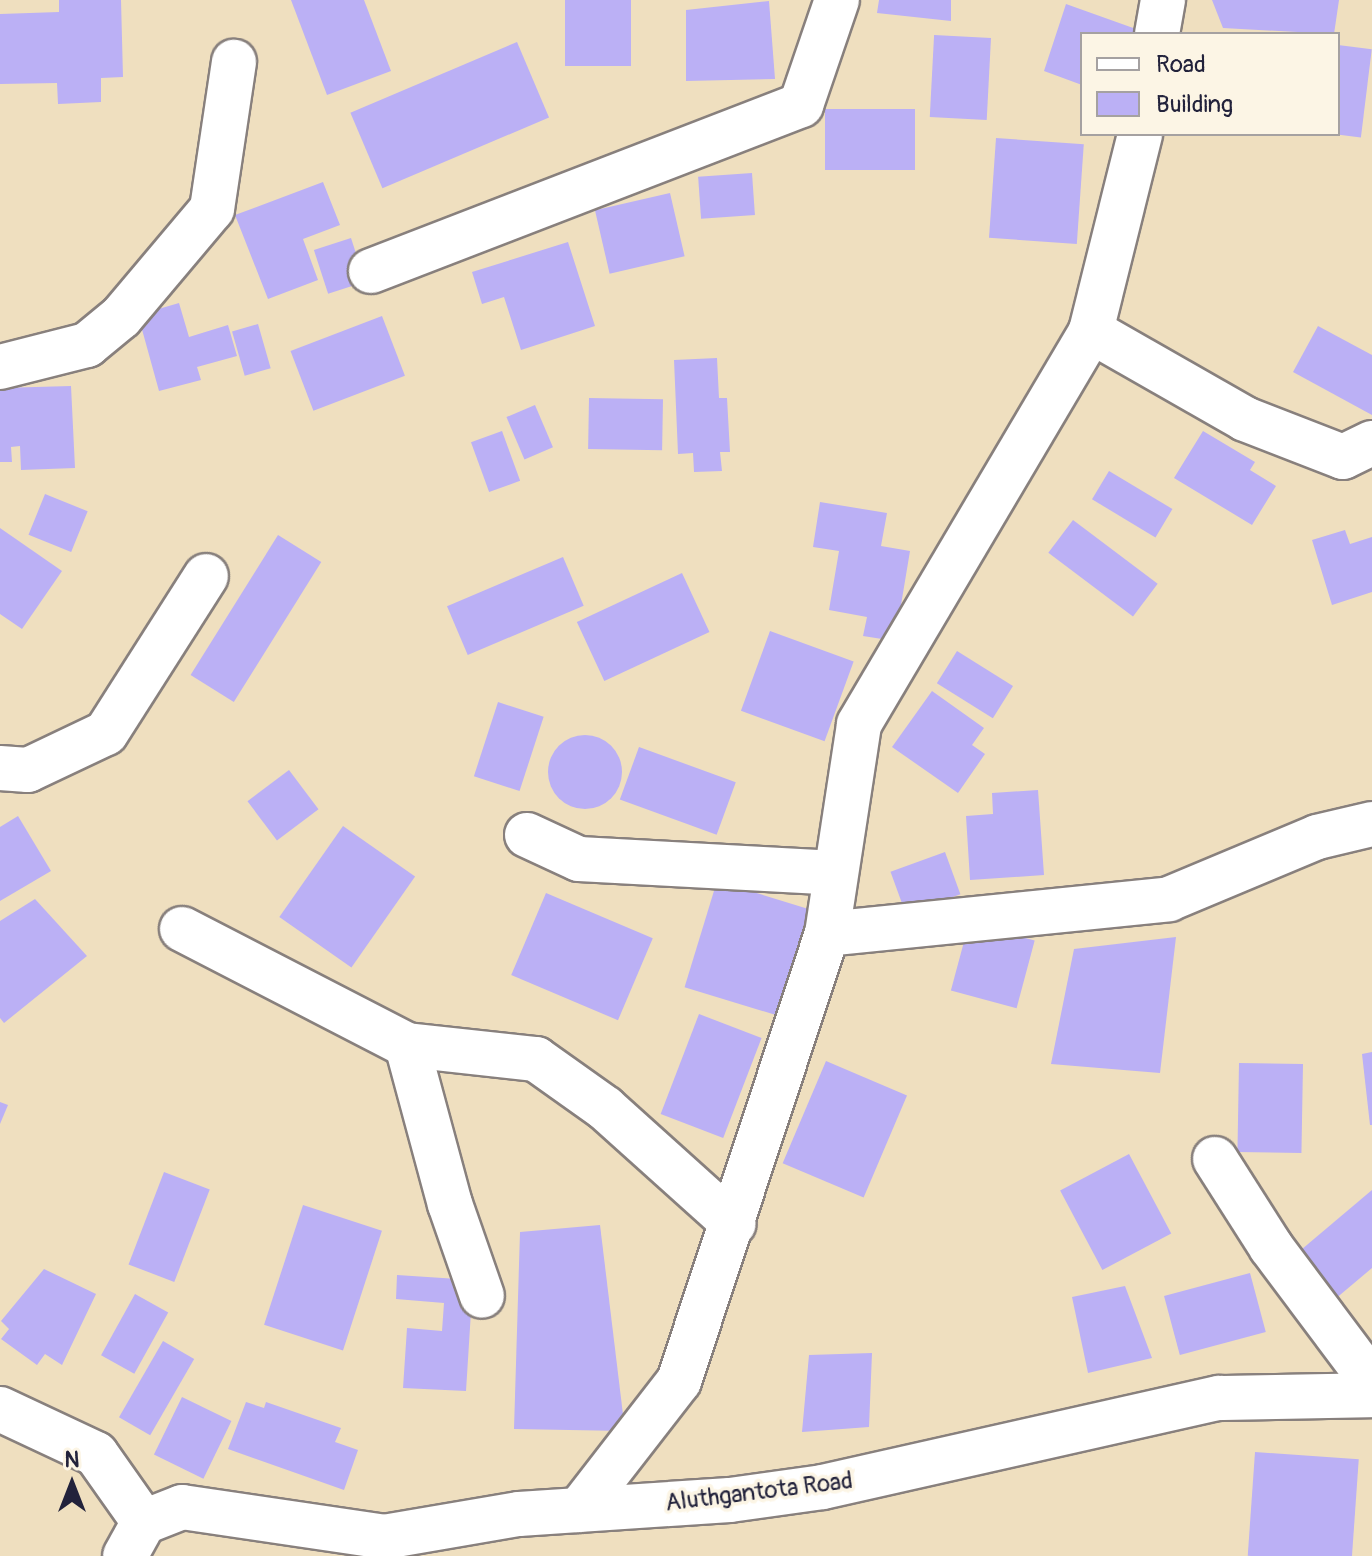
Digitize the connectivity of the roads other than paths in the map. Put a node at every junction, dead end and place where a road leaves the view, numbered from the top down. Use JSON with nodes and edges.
{"nodes":[{"id":1,"x":837,"y":0,"type":"edge"},
{"id":2,"x":1163,"y":0,"type":"edge"},
{"id":3,"x":1157,"y":32,"type":"edge"},
{"id":4,"x":234,"y":62,"type":"dead end"},
{"id":5,"x":1140,"y":136,"type":"edge"},
{"id":6,"x":371,"y":271,"type":"dead end"},
{"id":7,"x":1091,"y":331,"type":"junction"},
{"id":8,"x":0,"y":367,"type":"edge"},
{"id":9,"x":1372,"y":443,"type":"edge"},
{"id":10,"x":206,"y":576,"type":"dead end"},
{"id":11,"x":0,"y":768,"type":"edge"},
{"id":12,"x":1372,"y":824,"type":"edge"},
{"id":13,"x":527,"y":835,"type":"dead end"},
{"id":14,"x":836,"y":873,"type":"junction"},
{"id":15,"x":182,"y":929,"type":"dead end"},
{"id":16,"x":827,"y":934,"type":"junction"},
{"id":17,"x":407,"y":1045,"type":"junction"},
{"id":18,"x":1215,"y":1159,"type":"dead end"},
{"id":19,"x":734,"y":1224,"type":"junction"},
{"id":20,"x":482,"y":1296,"type":"dead end"},
{"id":21,"x":1372,"y":1382,"type":"edge"},
{"id":22,"x":1372,"y":1395,"type":"edge"},
{"id":23,"x":0,"y":1409,"type":"edge"},
{"id":24,"x":579,"y":1510,"type":"junction"},
{"id":25,"x":135,"y":1539,"type":"edge"}],
"edges":[{"from":1,"to":6,"type":"street"},
{"from":2,"to":3,"type":"street"},
{"from":4,"to":8,"type":"street"},
{"from":5,"to":7,"type":"street"},
{"from":7,"to":9,"type":"street"},
{"from":7,"to":14,"type":"street"},
{"from":10,"to":11,"type":"street"},
{"from":12,"to":16,"type":"street"},
{"from":13,"to":14,"type":"street"},
{"from":14,"to":16,"type":"street"},
{"from":15,"to":17,"type":"street"},
{"from":16,"to":19,"type":"street"},
{"from":17,"to":19,"type":"street"},
{"from":17,"to":20,"type":"street"},
{"from":18,"to":21,"type":"street"},
{"from":19,"to":24,"type":"street"},
{"from":22,"to":24,"type":"street","name":"Aluthgantota Road"},
{"from":23,"to":25,"type":"street"},
{"from":24,"to":25,"type":"street","name":"Aluthgantota Road"}]}
